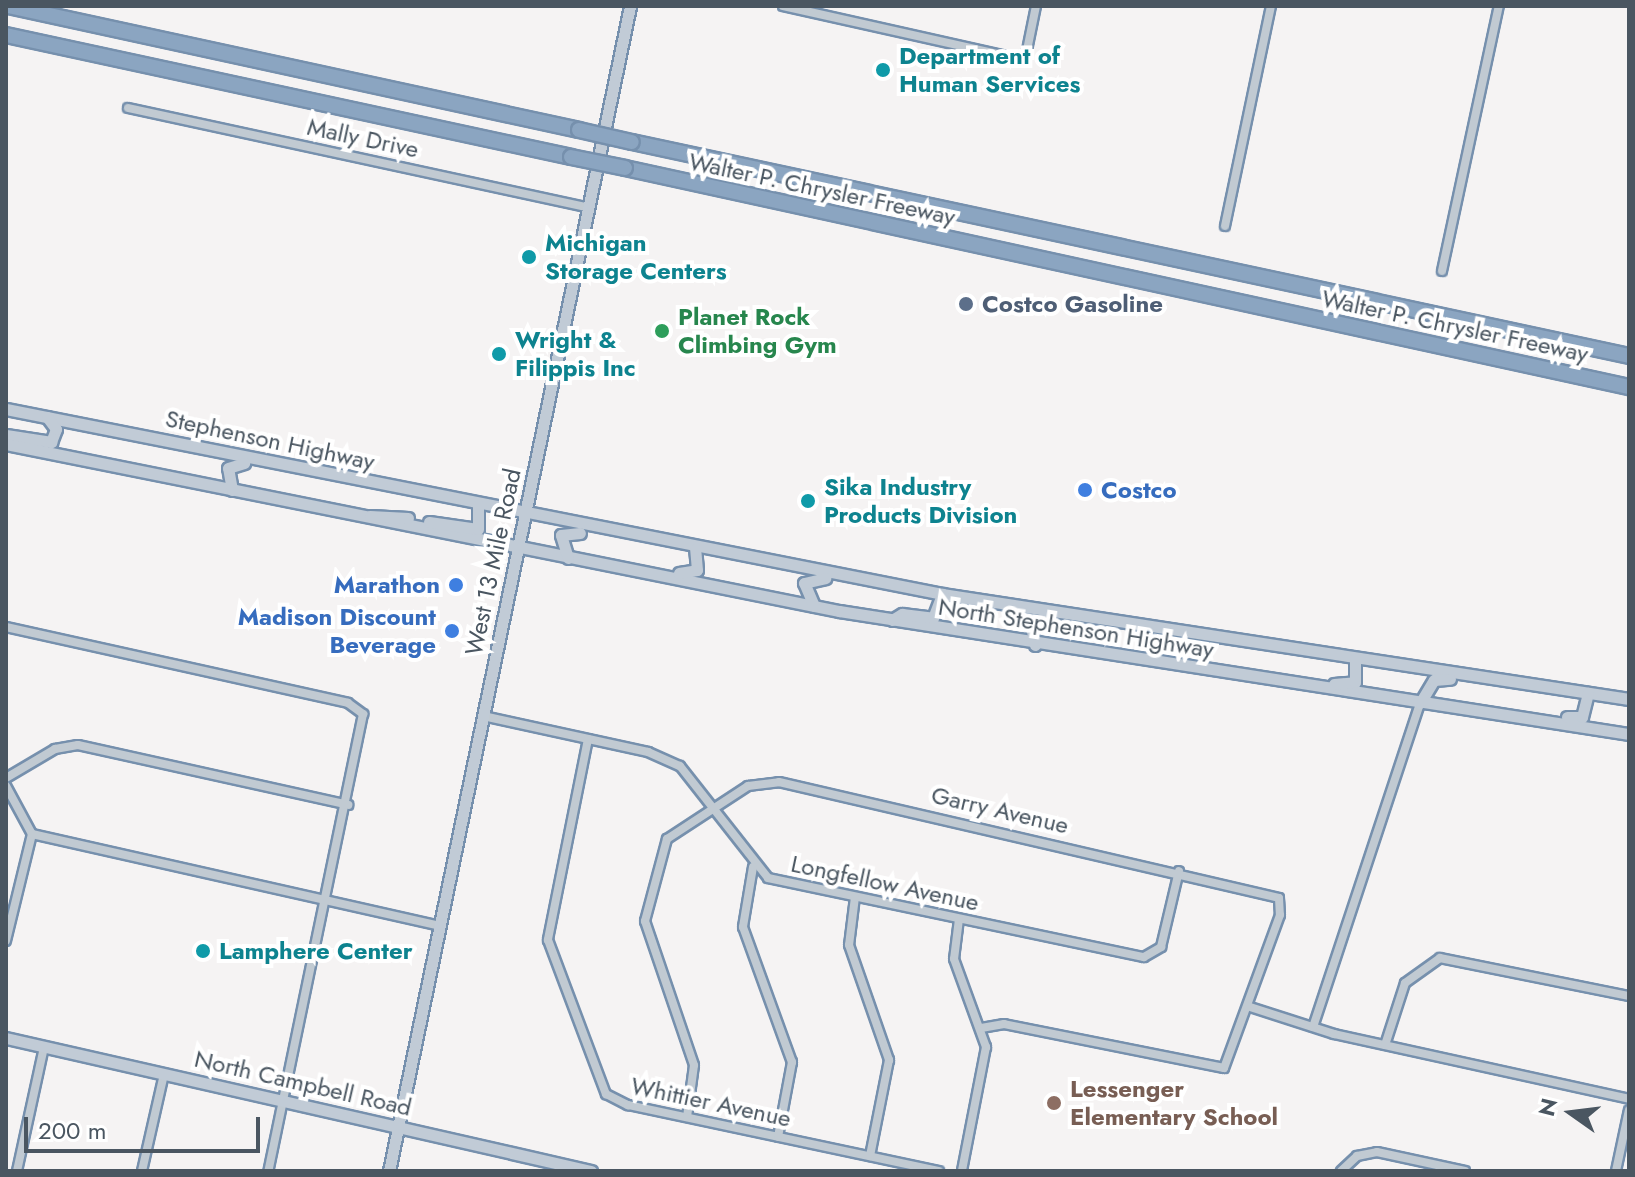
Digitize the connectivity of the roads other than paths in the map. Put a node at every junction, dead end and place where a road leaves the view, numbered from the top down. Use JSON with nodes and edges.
{"nodes":[{"id":1,"x":8,"y":6,"type":"edge"},
{"id":2,"x":630,"y":6,"type":"edge"},
{"id":3,"x":783,"y":6,"type":"edge"},
{"id":4,"x":1036,"y":6,"type":"edge"},
{"id":5,"x":1271,"y":6,"type":"edge"},
{"id":6,"x":1499,"y":6,"type":"edge"},
{"id":7,"x":6,"y":35,"type":"edge"},
{"id":8,"x":128,"y":108,"type":"dead end"},
{"id":9,"x":589,"y":208,"type":"junction"},
{"id":10,"x":1225,"y":226,"type":"dead end"},
{"id":11,"x":1442,"y":271,"type":"dead end"},
{"id":12,"x":1629,"y":356,"type":"edge"},
{"id":13,"x":1629,"y":387,"type":"edge"},
{"id":14,"x":6,"y":409,"type":"edge"},
{"id":15,"x":47,"y":417,"type":"junction"},
{"id":16,"x":6,"y":435,"type":"edge"},
{"id":17,"x":6,"y":444,"type":"edge"},
{"id":18,"x":387,"y":487,"type":"junction"},
{"id":19,"x":232,"y":490,"type":"junction"},
{"id":20,"x":478,"y":505,"type":"junction"},
{"id":21,"x":526,"y":515,"type":"junction"},
{"id":22,"x":366,"y":517,"type":"junction"},
{"id":23,"x":672,"y":544,"type":"junction"},
{"id":24,"x":519,"y":548,"type":"junction"},
{"id":25,"x":695,"y":549,"type":"junction"},
{"id":26,"x":568,"y":558,"type":"junction"},
{"id":27,"x":599,"y":564,"type":"junction"},
{"id":28,"x":853,"y":577,"type":"junction"},
{"id":29,"x":942,"y":594,"type":"junction"},
{"id":30,"x":814,"y":606,"type":"junction"},
{"id":31,"x":892,"y":620,"type":"junction"},
{"id":32,"x":1137,"y":626,"type":"junction"},
{"id":33,"x":6,"y":627,"type":"edge"},
{"id":34,"x":1035,"y":645,"type":"junction"},
{"id":35,"x":1355,"y":659,"type":"junction"},
{"id":36,"x":1235,"y":676,"type":"junction"},
{"id":37,"x":1538,"y":685,"type":"junction"},
{"id":38,"x":1588,"y":693,"type":"junction"},
{"id":39,"x":1629,"y":699,"type":"edge"},
{"id":40,"x":1420,"y":703,"type":"junction"},
{"id":41,"x":1467,"y":710,"type":"junction"},
{"id":42,"x":483,"y":716,"type":"junction"},
{"id":43,"x":1629,"y":734,"type":"edge"},
{"id":44,"x":588,"y":739,"type":"junction"},
{"id":45,"x":6,"y":778,"type":"edge"},
{"id":46,"x":6,"y":786,"type":"edge"},
{"id":47,"x":348,"y":805,"type":"junction"},
{"id":48,"x":715,"y":806,"type":"junction"},
{"id":49,"x":32,"y":834,"type":"junction"},
{"id":50,"x":753,"y":867,"type":"junction"},
{"id":51,"x":1179,"y":871,"type":"junction"},
{"id":52,"x":855,"y":897,"type":"junction"},
{"id":53,"x":328,"y":901,"type":"junction"},
{"id":54,"x":959,"y":919,"type":"junction"},
{"id":55,"x":439,"y":926,"type":"junction"},
{"id":56,"x":7,"y":931,"type":"edge"},
{"id":57,"x":6,"y":941,"type":"edge"},
{"id":58,"x":1629,"y":996,"type":"edge"},
{"id":59,"x":1250,"y":1007,"type":"junction"},
{"id":60,"x":1313,"y":1027,"type":"junction"},
{"id":61,"x":981,"y":1028,"type":"junction"},
{"id":62,"x":6,"y":1038,"type":"edge"},
{"id":63,"x":1385,"y":1045,"type":"junction"},
{"id":64,"x":44,"y":1047,"type":"junction"},
{"id":65,"x":164,"y":1074,"type":"junction"},
{"id":66,"x":1629,"y":1099,"type":"edge"},
{"id":67,"x":284,"y":1101,"type":"junction"},
{"id":68,"x":1629,"y":1110,"type":"edge"},
{"id":69,"x":687,"y":1117,"type":"junction"},
{"id":70,"x":399,"y":1127,"type":"junction"},
{"id":71,"x":778,"y":1137,"type":"junction"},
{"id":72,"x":870,"y":1156,"type":"junction"},
{"id":73,"x":17,"y":1171,"type":"edge"},
{"id":74,"x":142,"y":1171,"type":"edge"},
{"id":75,"x":268,"y":1171,"type":"edge"},
{"id":76,"x":389,"y":1171,"type":"edge"},
{"id":77,"x":591,"y":1171,"type":"edge"},
{"id":78,"x":939,"y":1171,"type":"edge"},
{"id":79,"x":962,"y":1171,"type":"edge"},
{"id":80,"x":1341,"y":1171,"type":"edge"},
{"id":81,"x":1465,"y":1171,"type":"edge"},
{"id":82,"x":1616,"y":1171,"type":"edge"}],
"edges":[{"from":1,"to":12,"type":"highway","name":"Walter P. Chrysler Freeway","bridge":true},
{"from":2,"to":9,"type":"main road","name":"West 13 Mile Road"},
{"from":3,"to":4,"type":"street"},
{"from":5,"to":10,"type":"street"},
{"from":6,"to":11,"type":"street"},
{"from":7,"to":13,"type":"highway","name":"Walter P. Chrysler Freeway","bridge":true},
{"from":8,"to":9,"type":"street","name":"Mally Drive"},
{"from":9,"to":21,"type":"main road","name":"West 13 Mile Road"},
{"from":14,"to":15,"type":"main road","name":"Stephenson Highway"},
{"from":15,"to":16,"type":"main road"},
{"from":15,"to":18,"type":"main road","name":"Stephenson Highway"},
{"from":17,"to":19,"type":"main road"},
{"from":18,"to":19,"type":"main road"},
{"from":18,"to":20,"type":"main road","name":"Stephenson Highway"},
{"from":19,"to":22,"type":"main road"},
{"from":20,"to":21,"type":"main road","name":"Stephenson Highway"},
{"from":20,"to":22,"type":"main road"},
{"from":21,"to":23,"type":"main road","name":"North Stephenson Highway"},
{"from":21,"to":24,"type":"main road","name":"West 13 Mile Road"},
{"from":22,"to":24,"type":"main road"},
{"from":23,"to":25,"type":"main road","name":"North Stephenson Highway"},
{"from":23,"to":26,"type":"main road"},
{"from":24,"to":26,"type":"main road","name":"North Stephenson Highway"},
{"from":24,"to":42,"type":"main road","name":"West 13 Mile Road"},
{"from":25,"to":27,"type":"main road"},
{"from":25,"to":28,"type":"main road","name":"North Stephenson Highway"},
{"from":26,"to":27,"type":"main road","name":"North Stephenson Highway"},
{"from":27,"to":30,"type":"main road","name":"North Stephenson Highway"},
{"from":28,"to":29,"type":"main road","name":"North Stephenson Highway"},
{"from":28,"to":30,"type":"main road"},
{"from":29,"to":31,"type":"main road"},
{"from":29,"to":32,"type":"main road","name":"North Stephenson Highway"},
{"from":30,"to":31,"type":"main road","name":"North Stephenson Highway"},
{"from":31,"to":34,"type":"main road","name":"North Stephenson Highway"},
{"from":32,"to":34,"type":"main road"},
{"from":32,"to":35,"type":"main road","name":"North Stephenson Highway"},
{"from":33,"to":47,"type":"street"},
{"from":34,"to":36,"type":"main road","name":"North Stephenson Highway"},
{"from":35,"to":36,"type":"main road"},
{"from":35,"to":37,"type":"main road","name":"North Stephenson Highway"},
{"from":36,"to":40,"type":"main road","name":"North Stephenson Highway"},
{"from":37,"to":38,"type":"main road","name":"North Stephenson Highway"},
{"from":37,"to":40,"type":"main road"},
{"from":38,"to":39,"type":"main road","name":"North Stephenson Highway"},
{"from":38,"to":41,"type":"main road"},
{"from":40,"to":41,"type":"main road","name":"North Stephenson Highway"},
{"from":40,"to":60,"type":"street"},
{"from":41,"to":43,"type":"main road","name":"North Stephenson Highway"},
{"from":42,"to":44,"type":"street"},
{"from":42,"to":55,"type":"main road","name":"West 13 Mile Road"},
{"from":44,"to":48,"type":"street"},
{"from":44,"to":69,"type":"street","name":"Whittier Avenue"},
{"from":45,"to":47,"type":"street"},
{"from":46,"to":49,"type":"street"},
{"from":47,"to":53,"type":"street"},
{"from":48,"to":50,"type":"street"},
{"from":48,"to":51,"type":"street","name":"Garry Avenue"},
{"from":48,"to":69,"type":"street","name":"Garry Avenue"},
{"from":49,"to":53,"type":"street"},
{"from":49,"to":56,"type":"street"},
{"from":50,"to":52,"type":"street","name":"Longfellow Avenue"},
{"from":50,"to":71,"type":"street"},
{"from":51,"to":54,"type":"street","name":"Longfellow Avenue"},
{"from":51,"to":59,"type":"street","name":"Garry Avenue"},
{"from":52,"to":54,"type":"street","name":"Longfellow Avenue"},
{"from":52,"to":72,"type":"street"},
{"from":53,"to":55,"type":"street"},
{"from":53,"to":67,"type":"street"},
{"from":54,"to":61,"type":"street"},
{"from":55,"to":70,"type":"main road","name":"West 13 Mile Road"},
{"from":56,"to":57,"type":"street"},
{"from":58,"to":63,"type":"street"},
{"from":59,"to":60,"type":"street"},
{"from":59,"to":61,"type":"street"},
{"from":60,"to":63,"type":"street"},
{"from":61,"to":79,"type":"street"},
{"from":62,"to":64,"type":"main road","name":"North Campbell Road"},
{"from":63,"to":66,"type":"street"},
{"from":64,"to":65,"type":"main road","name":"North Campbell Road"},
{"from":64,"to":73,"type":"street"},
{"from":65,"to":67,"type":"main road","name":"North Campbell Road"},
{"from":65,"to":74,"type":"street"},
{"from":67,"to":70,"type":"main road","name":"North Campbell Road"},
{"from":67,"to":75,"type":"street"},
{"from":68,"to":82,"type":"street"},
{"from":69,"to":71,"type":"street","name":"Whittier Avenue"},
{"from":70,"to":76,"type":"main road","name":"West 13 Mile Road"},
{"from":70,"to":77,"type":"main road","name":"North Campbell Road"},
{"from":71,"to":72,"type":"street","name":"Whittier Avenue"},
{"from":72,"to":78,"type":"street","name":"Whittier Avenue"},
{"from":80,"to":81,"type":"street"}]}
